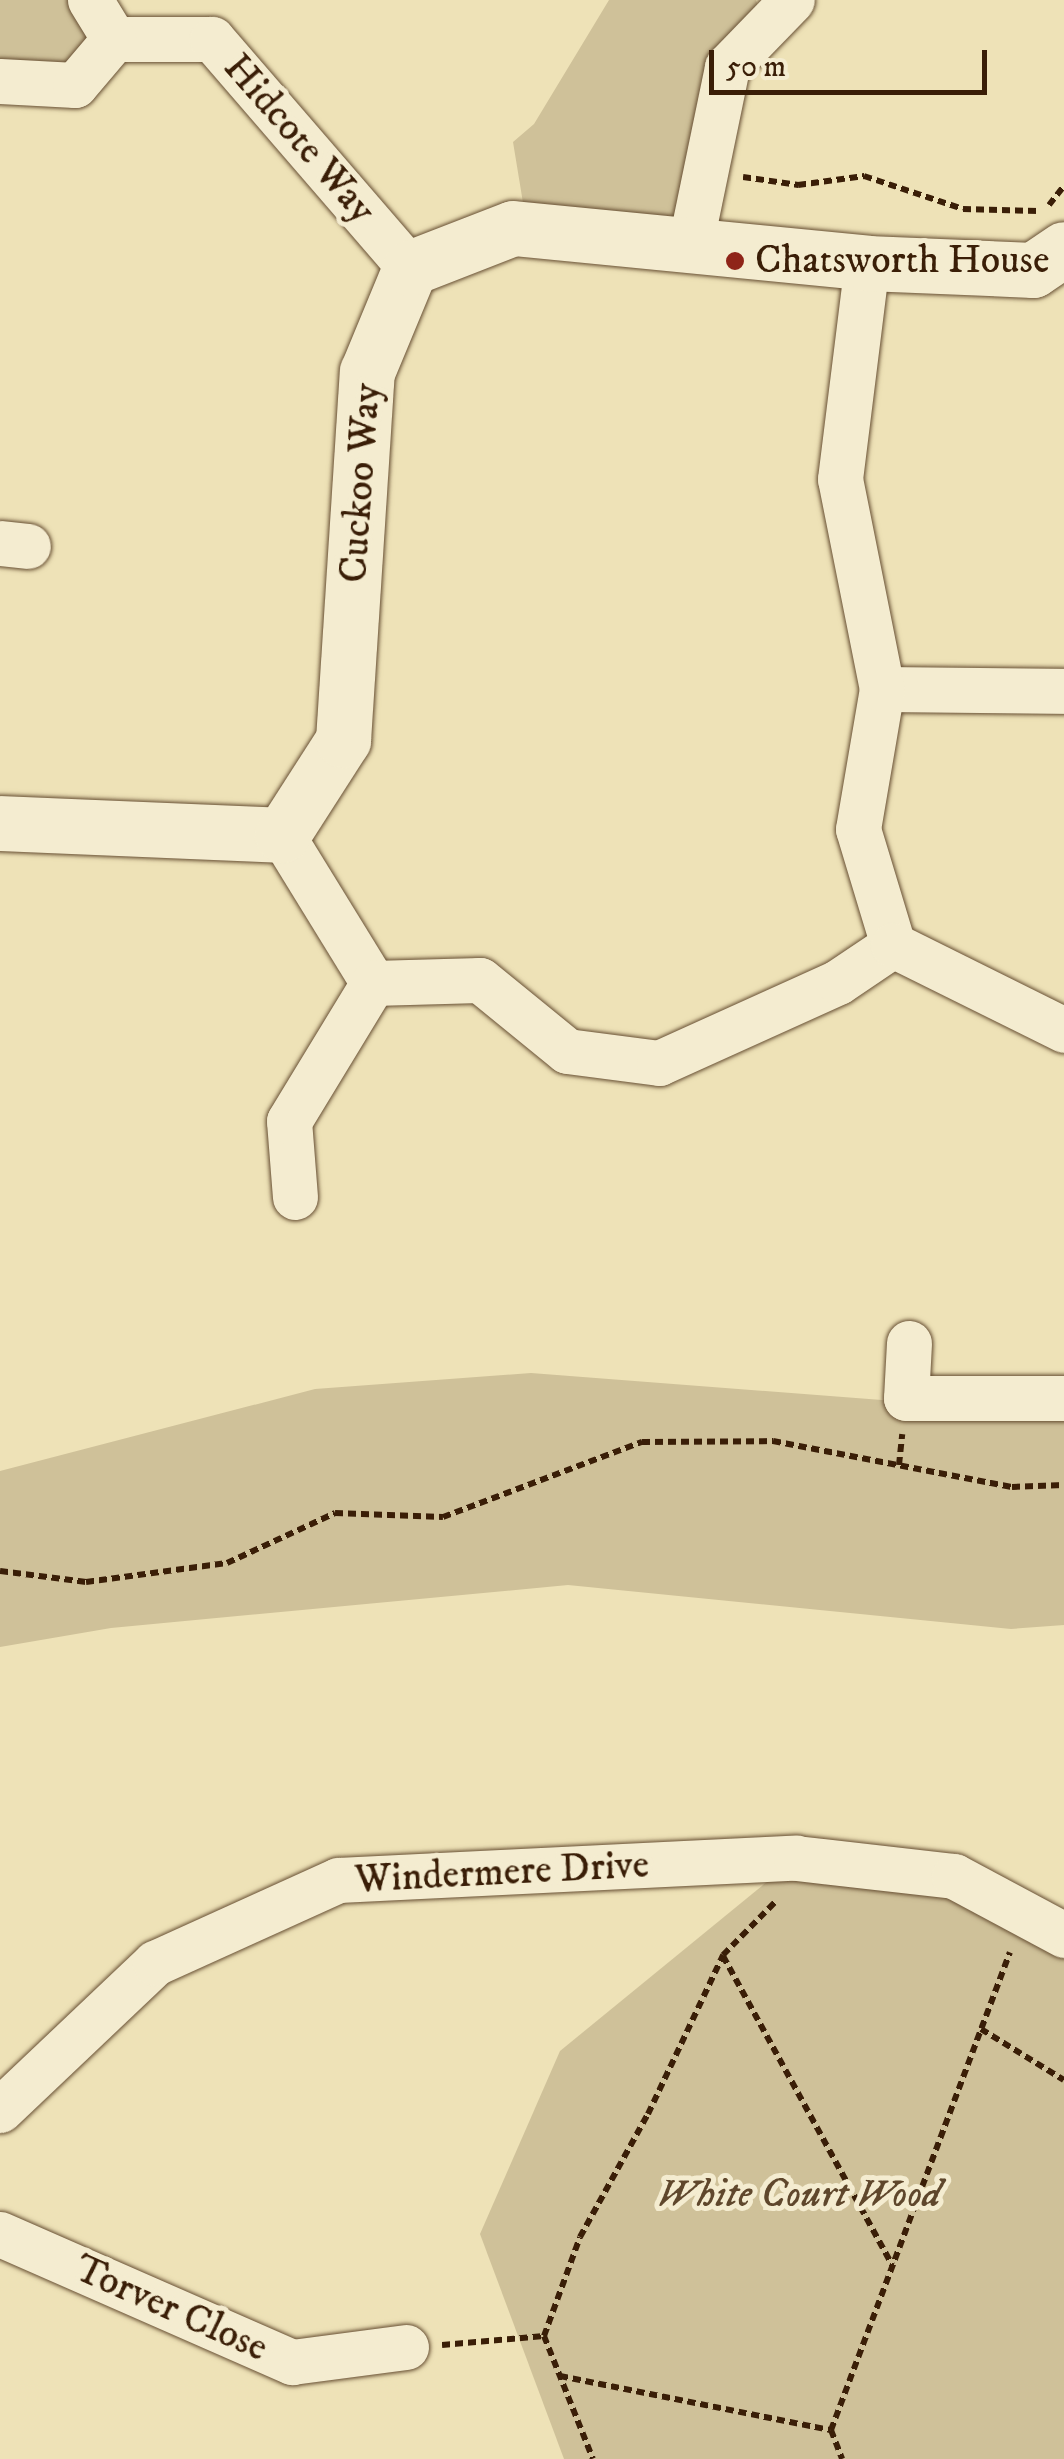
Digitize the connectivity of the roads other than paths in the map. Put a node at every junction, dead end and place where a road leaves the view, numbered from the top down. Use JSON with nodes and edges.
{"nodes":[{"id":1,"x":90,"y":0,"type":"edge"},
{"id":2,"x":792,"y":0,"type":"edge"},
{"id":3,"x":114,"y":39,"type":"junction"},
{"id":4,"x":0,"y":81,"type":"edge"},
{"id":5,"x":690,"y":246,"type":"junction"},
{"id":6,"x":1064,"y":249,"type":"edge"},
{"id":7,"x":867,"y":262,"type":"junction"},
{"id":8,"x":410,"y":268,"type":"junction"},
{"id":9,"x":882,"y":689,"type":"junction"},
{"id":10,"x":1064,"y":691,"type":"edge"},
{"id":11,"x":0,"y":823,"type":"edge"},
{"id":12,"x":282,"y":835,"type":"junction"},
{"id":13,"x":892,"y":945,"type":"junction"},
{"id":14,"x":373,"y":983,"type":"junction"},
{"id":15,"x":1064,"y":1030,"type":"edge"},
{"id":16,"x":296,"y":1197,"type":"dead end"},
{"id":17,"x":909,"y":1344,"type":"dead end"},
{"id":18,"x":1064,"y":1398,"type":"edge"},
{"id":19,"x":1064,"y":1935,"type":"edge"},
{"id":20,"x":0,"y":2110,"type":"edge"},
{"id":21,"x":0,"y":2234,"type":"edge"},
{"id":22,"x":406,"y":2347,"type":"road end"}],
"edges":[{"from":1,"to":3,"type":"street"},
{"from":2,"to":5,"type":"street"},
{"from":3,"to":4,"type":"street"},
{"from":3,"to":8,"type":"street","name":"Hidcote Way"},
{"from":5,"to":7,"type":"street"},
{"from":5,"to":8,"type":"street"},
{"from":6,"to":7,"type":"street"},
{"from":7,"to":9,"type":"street"},
{"from":8,"to":12,"type":"street","name":"Cuckoo Way"},
{"from":9,"to":10,"type":"street"},
{"from":9,"to":13,"type":"street"},
{"from":11,"to":12,"type":"street"},
{"from":12,"to":14,"type":"street"},
{"from":13,"to":14,"type":"street"},
{"from":13,"to":15,"type":"street"},
{"from":14,"to":16,"type":"street"},
{"from":17,"to":18,"type":"street"},
{"from":19,"to":20,"type":"street","name":"Windermere Drive"},
{"from":21,"to":22,"type":"street","name":"Torver Close"}]}
